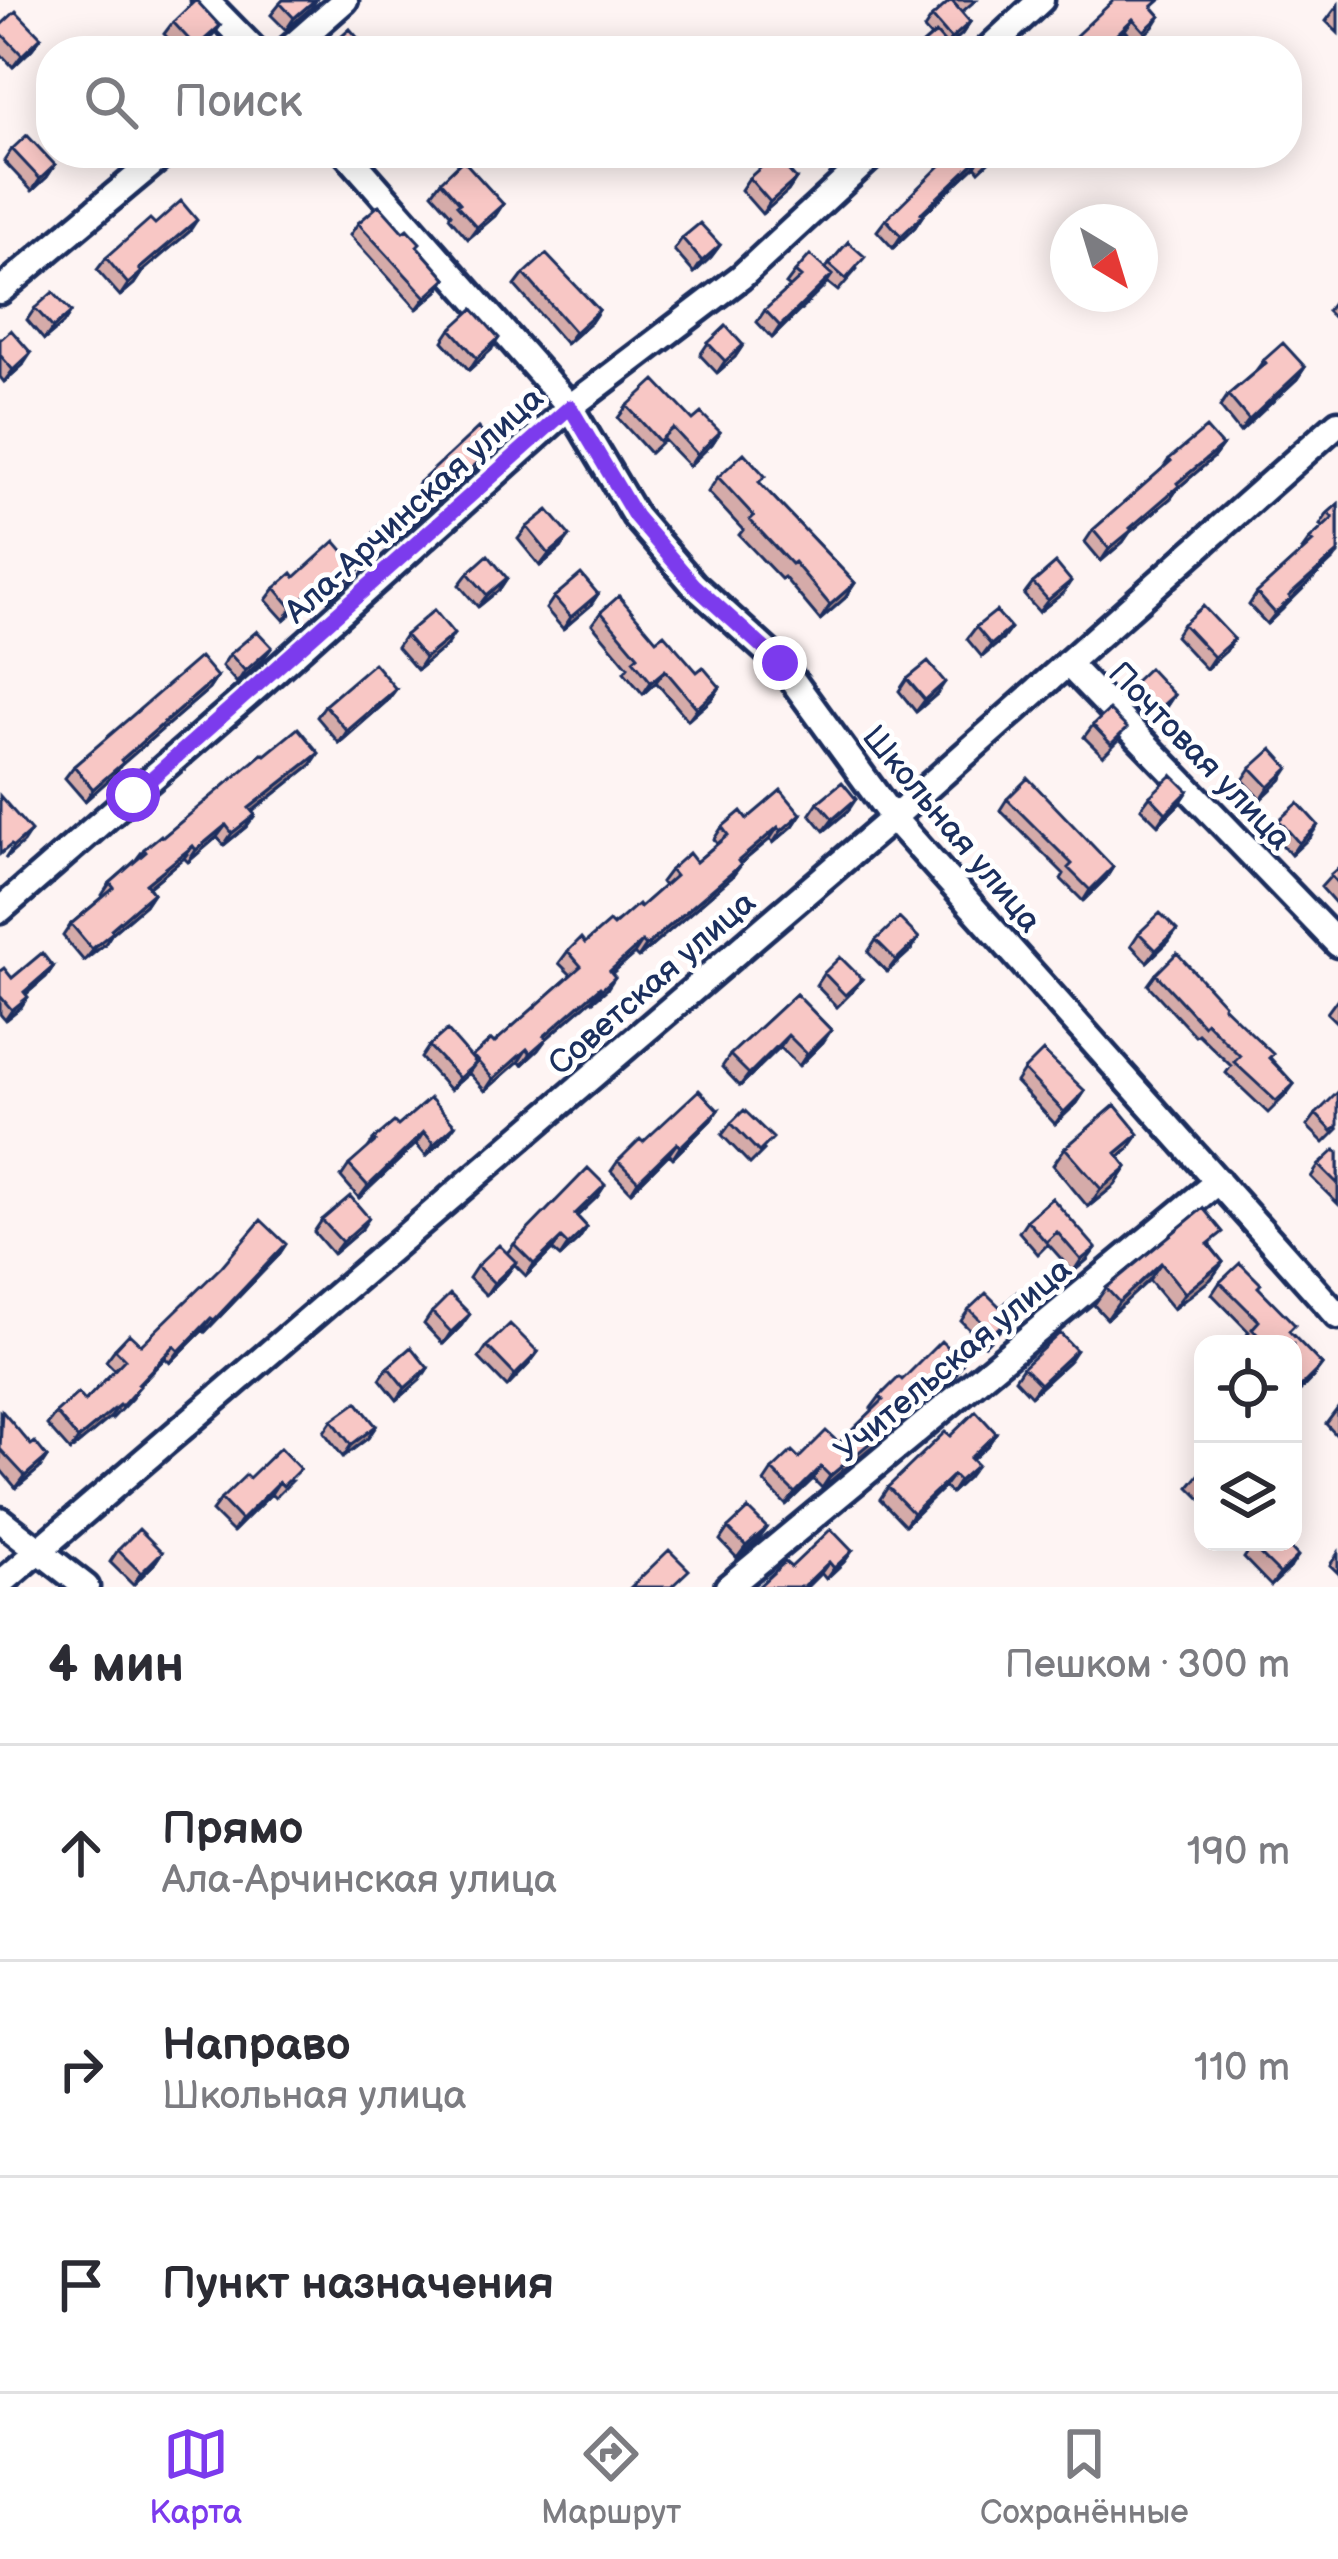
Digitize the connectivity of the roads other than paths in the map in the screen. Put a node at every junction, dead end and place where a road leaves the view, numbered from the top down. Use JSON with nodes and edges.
{"nodes":[{"id":1,"x":205,"y":0,"type":"edge"},
{"id":2,"x":345,"y":0,"type":"edge"},
{"id":3,"x":1041,"y":0,"type":"edge"},
{"id":4,"x":240,"y":36,"type":"edge"},
{"id":5,"x":303,"y":36,"type":"edge"},
{"id":6,"x":1002,"y":36,"type":"edge"},
{"id":7,"x":147,"y":168,"type":"edge"},
{"id":8,"x":359,"y":168,"type":"edge"},
{"id":9,"x":859,"y":168,"type":"edge"},
{"id":10,"x":0,"y":291,"type":"edge"},
{"id":11,"x":570,"y":407,"type":"junction"},
{"id":12,"x":1338,"y":423,"type":"edge"},
{"id":13,"x":1067,"y":663,"type":"junction"},
{"id":14,"x":893,"y":818,"type":"junction"},
{"id":15,"x":0,"y":910,"type":"edge"},
{"id":16,"x":1338,"y":944,"type":"edge"},
{"id":17,"x":1218,"y":1180,"type":"junction"},
{"id":18,"x":1338,"y":1316,"type":"edge"},
{"id":19,"x":0,"y":1520,"type":"edge"},
{"id":20,"x":39,"y":1550,"type":"junction"},
{"id":21,"x":0,"y":1584,"type":"edge"},
{"id":22,"x":86,"y":1587,"type":"edge"},
{"id":23,"x":728,"y":1587,"type":"edge"}],
"edges":[{"from":1,"to":4,"type":"street"},
{"from":2,"to":5,"type":"street"},
{"from":3,"to":6,"type":"street"},
{"from":7,"to":10,"type":"street"},
{"from":8,"to":11,"type":"street","name":"Школьная улица"},
{"from":9,"to":11,"type":"street","name":"Ала-Арчинская улица"},
{"from":11,"to":14,"type":"street","name":"Школьная улица"},
{"from":11,"to":15,"type":"street","name":"Ала-Арчинская улица"},
{"from":12,"to":13,"type":"street","name":"Советская улица"},
{"from":13,"to":14,"type":"street","name":"Советская улица"},
{"from":13,"to":16,"type":"street","name":"Почтовая улица"},
{"from":14,"to":17,"type":"street","name":"Школьная улица"},
{"from":14,"to":20,"type":"street","name":"Советская улица"},
{"from":17,"to":18,"type":"street","name":"Школьная улица"},
{"from":17,"to":23,"type":"street","name":"Учительская улица"},
{"from":19,"to":20,"type":"street"},
{"from":20,"to":21,"type":"street","name":"Советская улица"},
{"from":20,"to":22,"type":"street"}]}
